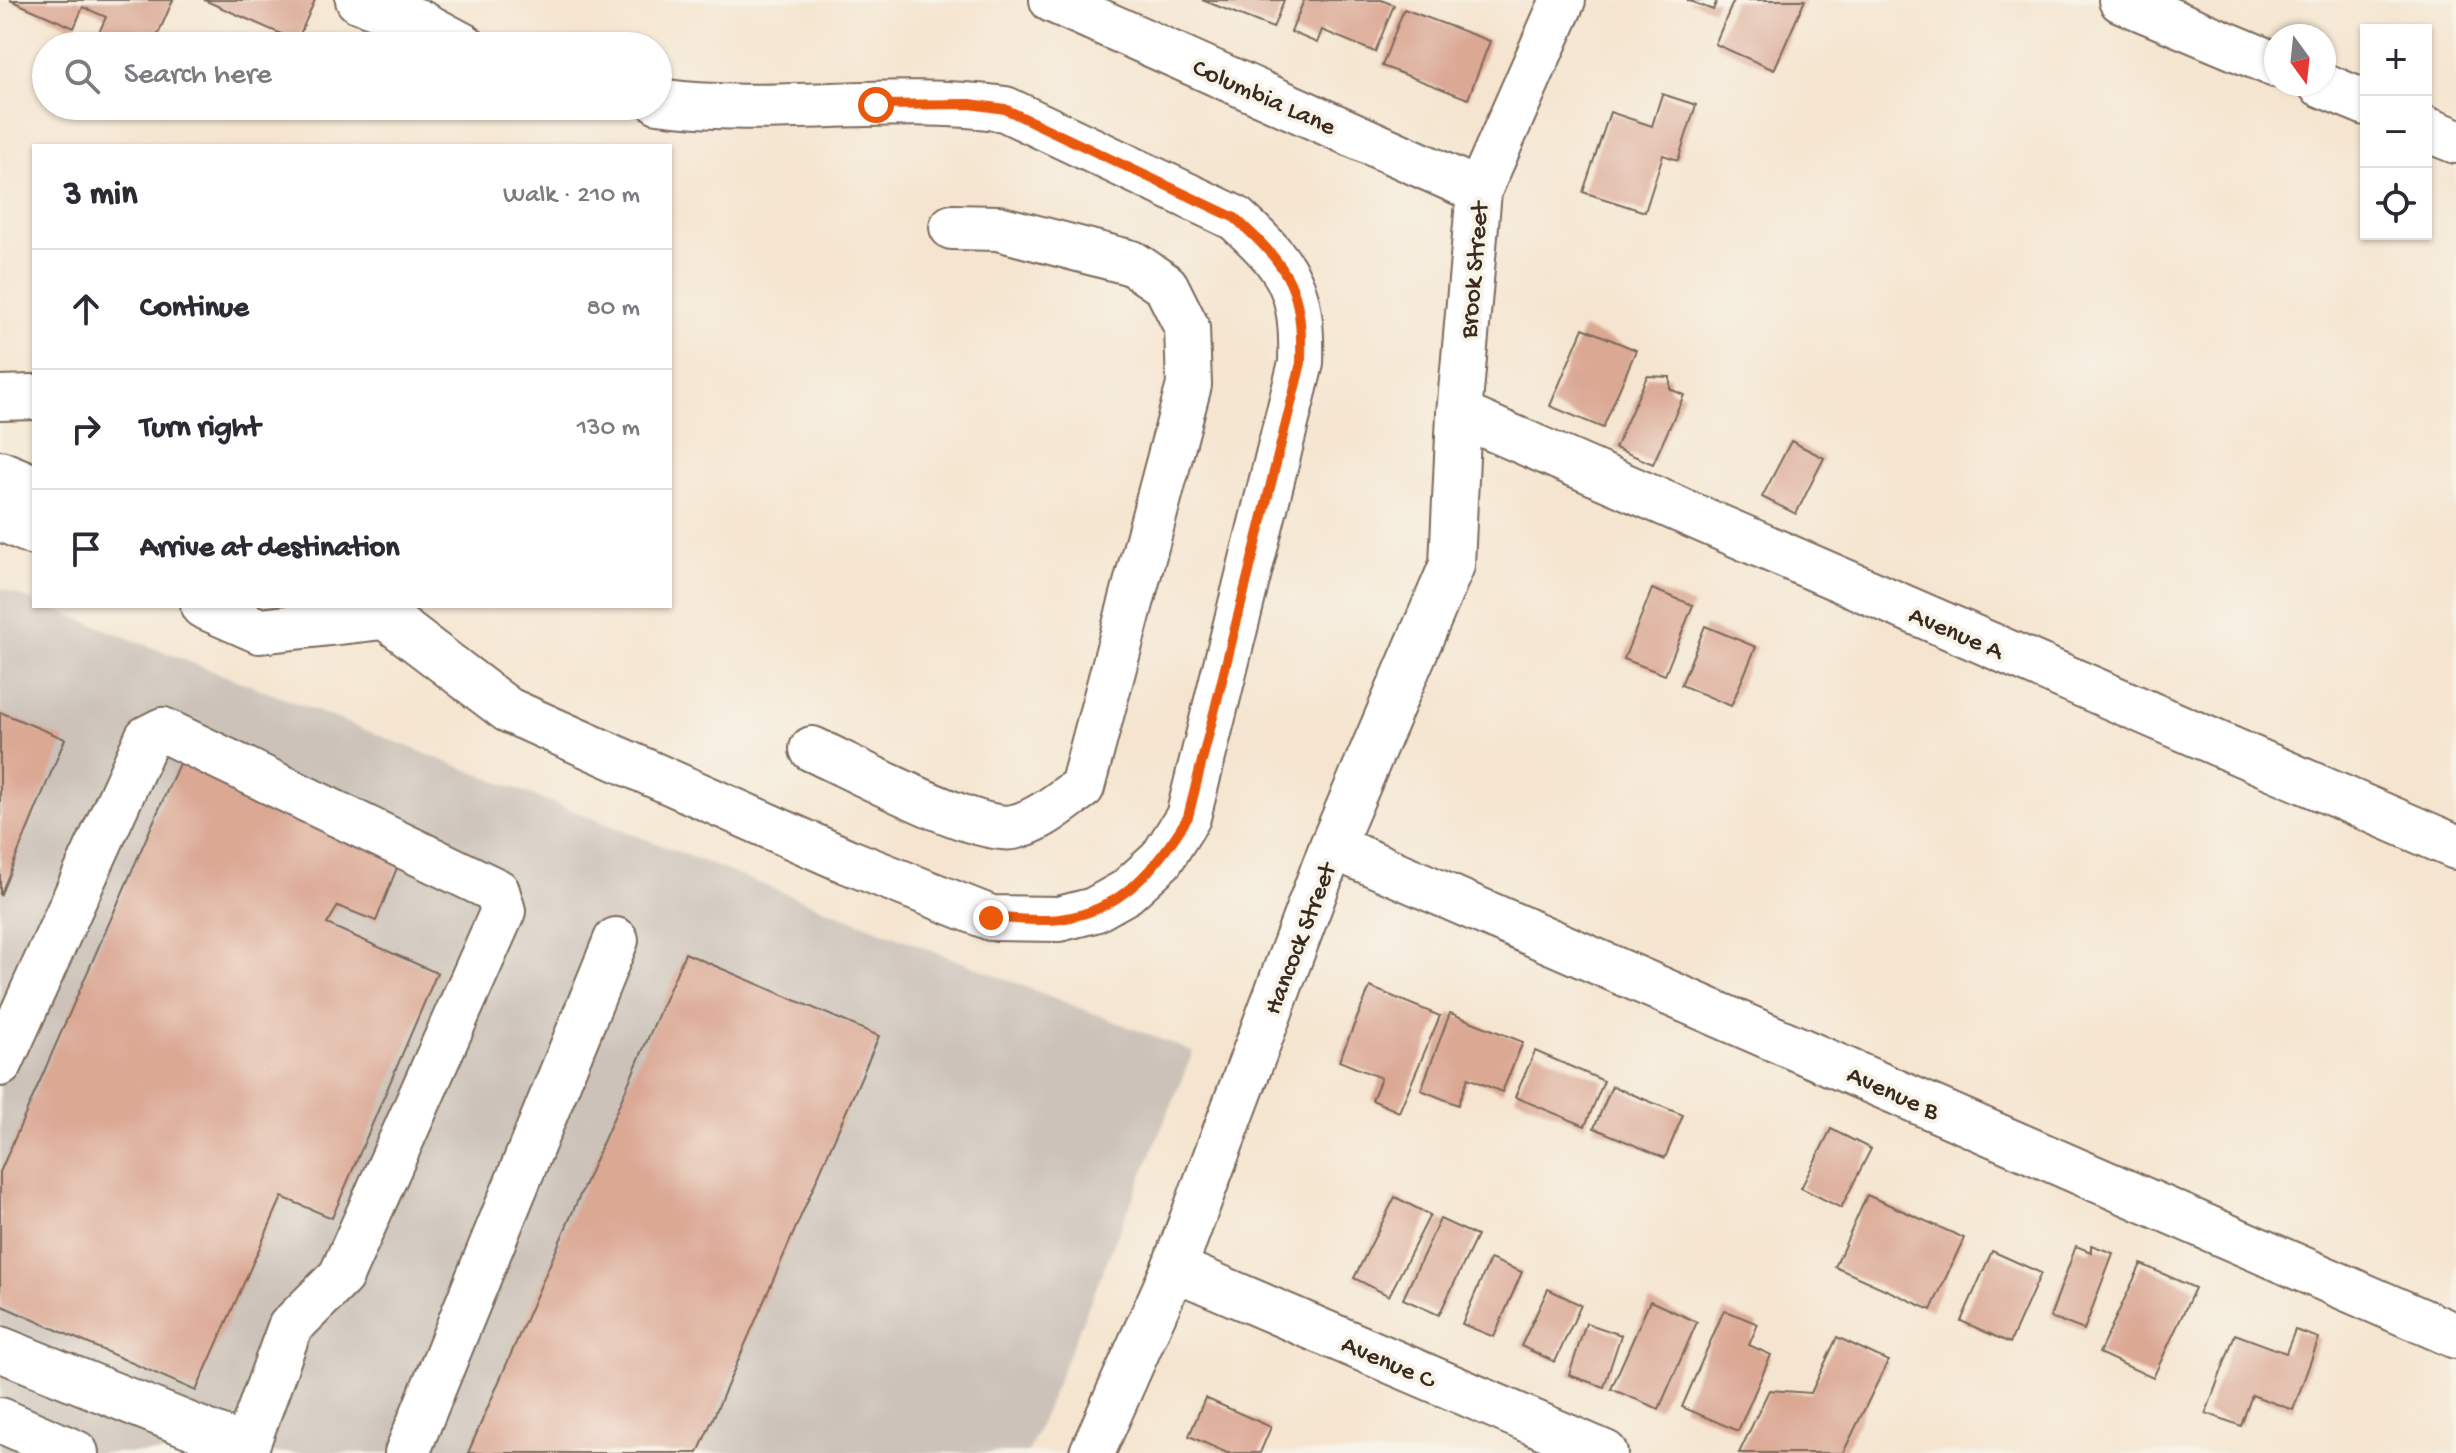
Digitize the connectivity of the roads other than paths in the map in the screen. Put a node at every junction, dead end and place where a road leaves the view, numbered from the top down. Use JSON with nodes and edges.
{"nodes":[{"id":1,"x":358,"y":0,"type":"edge"},
{"id":2,"x":1052,"y":0,"type":"edge"},
{"id":3,"x":1563,"y":0,"type":"edge"},
{"id":4,"x":2121,"y":0,"type":"edge"},
{"id":5,"x":419,"y":10,"type":"edge"},
{"id":6,"x":446,"y":32,"type":"edge"},
{"id":7,"x":2264,"y":60,"type":"edge"},
{"id":8,"x":2336,"y":91,"type":"edge"},
{"id":9,"x":2360,"y":101,"type":"edge"},
{"id":10,"x":672,"y":103,"type":"edge"},
{"id":11,"x":2432,"y":131,"type":"edge"},
{"id":12,"x":2456,"y":141,"type":"edge"},
{"id":13,"x":1479,"y":191,"type":"junction"},
{"id":14,"x":952,"y":227,"type":"dead end"},
{"id":15,"x":32,"y":397,"type":"edge"},
{"id":16,"x":0,"y":398,"type":"edge"},
{"id":17,"x":1459,"y":414,"type":"junction"},
{"id":18,"x":0,"y":473,"type":"edge"},
{"id":19,"x":32,"y":486,"type":"edge"},
{"id":20,"x":0,"y":518,"type":"edge"},
{"id":21,"x":32,"y":532,"type":"edge"},
{"id":22,"x":208,"y":608,"type":"edge"},
{"id":23,"x":377,"y":612,"type":"edge"},
{"id":24,"x":812,"y":749,"type":"dead end"},
{"id":25,"x":1332,"y":846,"type":"junction"},
{"id":26,"x":2456,"y":847,"type":"edge"},
{"id":27,"x":616,"y":940,"type":"dead end"},
{"id":28,"x":0,"y":1064,"type":"edge"},
{"id":29,"x":1174,"y":1268,"type":"junction"},
{"id":30,"x":2456,"y":1336,"type":"edge"},
{"id":31,"x":0,"y":1349,"type":"edge"},
{"id":32,"x":0,"y":1420,"type":"edge"},
{"id":33,"x":245,"y":1450,"type":"edge"},
{"id":34,"x":76,"y":1453,"type":"edge"},
{"id":35,"x":407,"y":1453,"type":"edge"},
{"id":36,"x":1092,"y":1453,"type":"edge"},
{"id":37,"x":1605,"y":1453,"type":"edge"}],
"edges":[{"from":1,"to":5,"type":"street"},
{"from":2,"to":13,"type":"street","name":"Columbia Lane"},
{"from":3,"to":13,"type":"street","name":"Brook Street"},
{"from":4,"to":7,"type":"street"},
{"from":5,"to":6,"type":"street"},
{"from":8,"to":9,"type":"street"},
{"from":10,"to":23,"type":"street"},
{"from":11,"to":12,"type":"street"},
{"from":13,"to":17,"type":"street","name":"Brook Street"},
{"from":14,"to":24,"type":"street"},
{"from":15,"to":16,"type":"street"},
{"from":17,"to":25,"type":"street","name":"Hancock Street"},
{"from":17,"to":26,"type":"street","name":"Avenue A"},
{"from":18,"to":19,"type":"street"},
{"from":20,"to":21,"type":"street"},
{"from":22,"to":23,"type":"street"},
{"from":25,"to":29,"type":"street","name":"Hancock Street"},
{"from":25,"to":30,"type":"street","name":"Avenue B"},
{"from":27,"to":35,"type":"street"},
{"from":28,"to":33,"type":"street"},
{"from":29,"to":36,"type":"street","name":"Hancock Street"},
{"from":29,"to":37,"type":"street","name":"Avenue C"},
{"from":31,"to":33,"type":"street"},
{"from":32,"to":34,"type":"street"}]}
